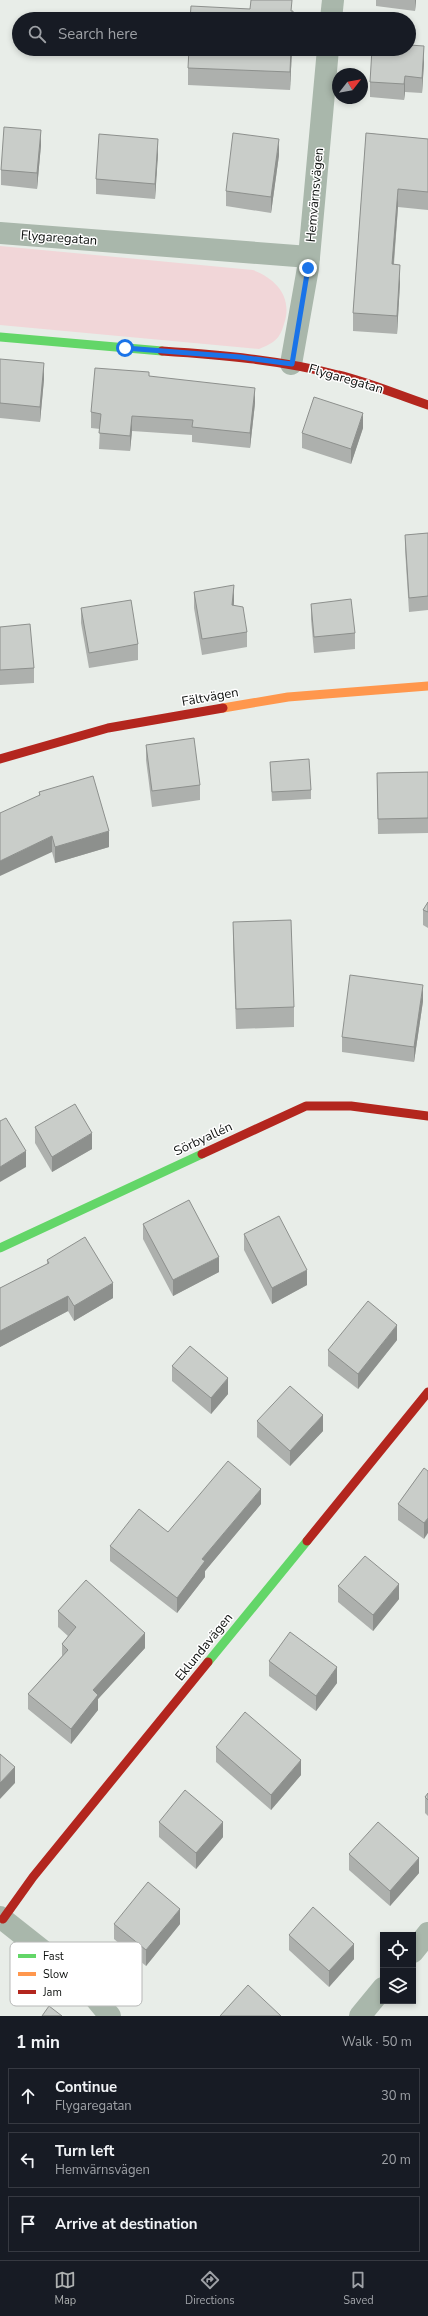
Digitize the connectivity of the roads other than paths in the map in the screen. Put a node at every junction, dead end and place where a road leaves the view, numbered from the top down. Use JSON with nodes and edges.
{"nodes":[{"id":1,"x":333,"y":0,"type":"edge"},
{"id":2,"x":332,"y":12,"type":"edge"},
{"id":3,"x":327,"y":56,"type":"edge"},
{"id":4,"x":0,"y":233,"type":"edge"},
{"id":5,"x":309,"y":257,"type":"junction"},
{"id":6,"x":0,"y":337,"type":"edge"},
{"id":7,"x":292,"y":364,"type":"junction"},
{"id":8,"x":428,"y":404,"type":"edge"},
{"id":9,"x":428,"y":686,"type":"edge"},
{"id":10,"x":0,"y":759,"type":"edge"},
{"id":11,"x":428,"y":1116,"type":"edge"},
{"id":12,"x":0,"y":1248,"type":"edge"},
{"id":13,"x":428,"y":1392,"type":"edge"},
{"id":14,"x":1,"y":1918,"type":"edge"},
{"id":15,"x":428,"y":1934,"type":"edge"},
{"id":16,"x":31,"y":1942,"type":"edge"},
{"id":17,"x":416,"y":1948,"type":"edge"},
{"id":18,"x":380,"y":1992,"type":"edge"},
{"id":19,"x":102,"y":2006,"type":"edge"},
{"id":20,"x":110,"y":2016,"type":"edge"},
{"id":21,"x":360,"y":2016,"type":"edge"}],
"edges":[{"from":1,"to":2,"type":"street"},
{"from":3,"to":5,"type":"street","name":"Hemvärnsvägen"},
{"from":4,"to":5,"type":"street","name":"Flygaregatan"},
{"from":5,"to":7,"type":"street","name":"Hemvärnsvägen"},
{"from":6,"to":7,"type":"street","name":"Flygaregatan"},
{"from":7,"to":8,"type":"street","name":"Flygaregatan"},
{"from":9,"to":10,"type":"street","name":"Fältvägen"},
{"from":11,"to":12,"type":"street","name":"Sörbyallén"},
{"from":13,"to":14,"type":"street","name":"Eklundavägen"},
{"from":14,"to":16,"type":"street"},
{"from":15,"to":17,"type":"street"},
{"from":18,"to":21,"type":"street"},
{"from":19,"to":20,"type":"street"}]}
